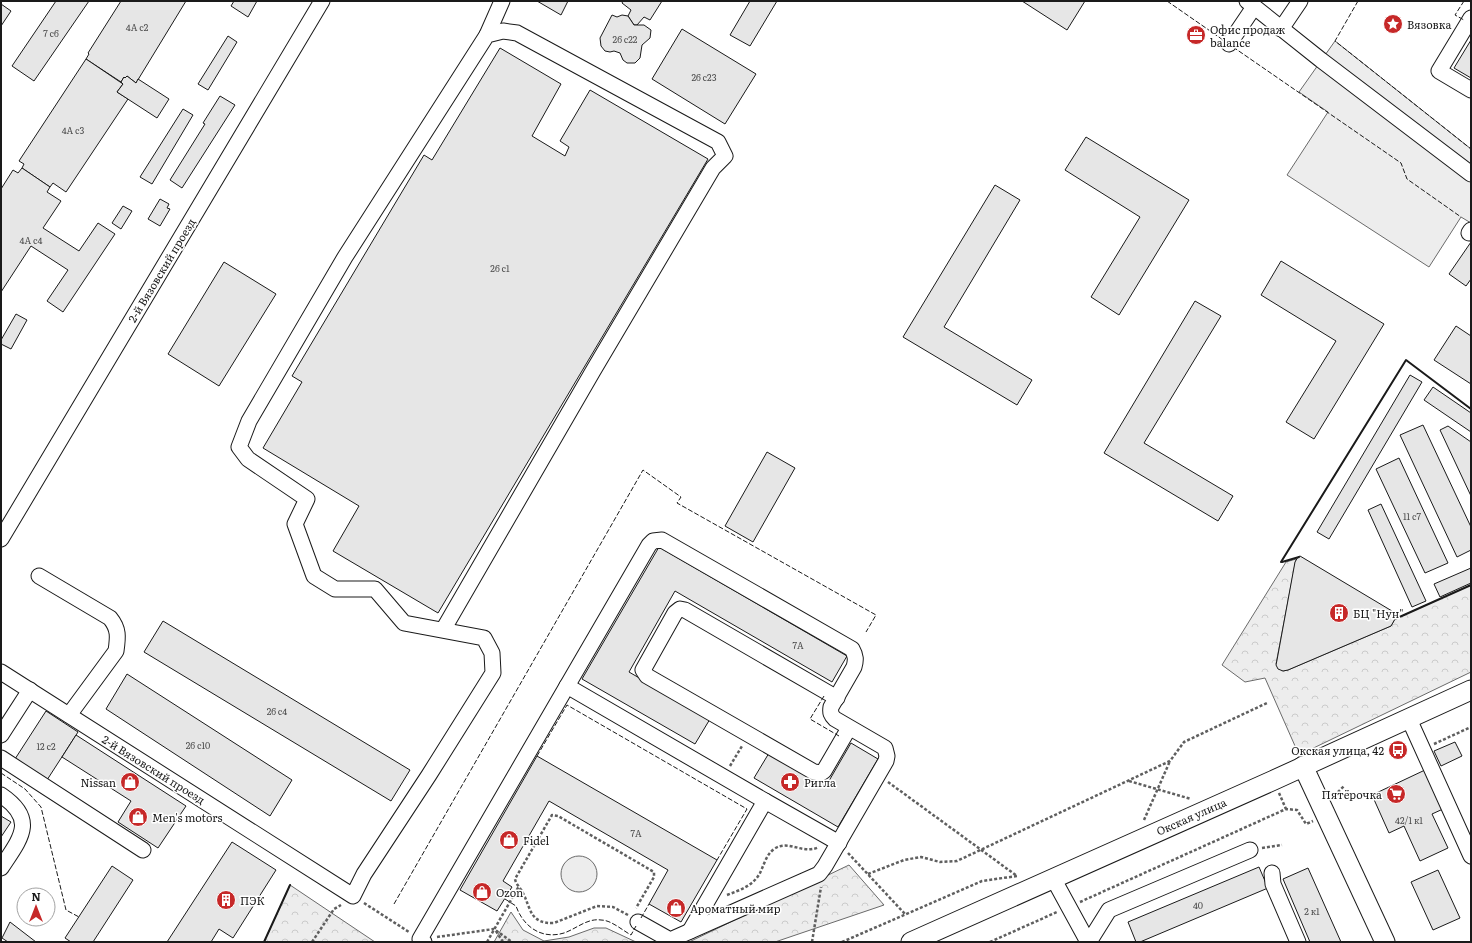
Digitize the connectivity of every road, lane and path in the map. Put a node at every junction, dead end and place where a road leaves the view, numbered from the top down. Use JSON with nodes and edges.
{"nodes":[{"id":1,"x":322,"y":1,"type":"edge"},
{"id":2,"x":502,"y":1,"type":"edge"},
{"id":3,"x":1300,"y":1,"type":"edge"},
{"id":4,"x":1250,"y":4,"type":"edge"},
{"id":5,"x":1471,"y":18,"type":"edge"},
{"id":6,"x":1281,"y":29,"type":"junction"},
{"id":7,"x":487,"y":35,"type":"junction"},
{"id":8,"x":1229,"y":44,"type":"dead end"},
{"id":9,"x":1471,"y":90,"type":"edge"},
{"id":10,"x":1471,"y":174,"type":"edge"},
{"id":11,"x":1,"y":539,"type":"edge"},
{"id":12,"x":39,"y":576,"type":"dead end"},
{"id":13,"x":443,"y":630,"type":"junction"},
{"id":14,"x":1,"y":672,"type":"edge"},
{"id":15,"x":567,"y":686,"type":"junction"},
{"id":16,"x":30,"y":690,"type":"junction"},
{"id":17,"x":1471,"y":690,"type":"edge"},
{"id":18,"x":837,"y":698,"type":"junction"},
{"id":19,"x":1267,"y":704,"type":"dead end"},
{"id":20,"x":69,"y":715,"type":"junction"},
{"id":21,"x":1409,"y":719,"type":"junction"},
{"id":22,"x":1471,"y":727,"type":"edge"},
{"id":23,"x":849,"y":728,"type":"junction"},
{"id":24,"x":1,"y":734,"type":"edge"},
{"id":25,"x":746,"y":740,"type":"dead end"},
{"id":26,"x":1422,"y":750,"type":"junction"},
{"id":27,"x":1,"y":758,"type":"edge"},
{"id":28,"x":1170,"y":761,"type":"junction"},
{"id":29,"x":1301,"y":761,"type":"junction"},
{"id":30,"x":878,"y":775,"type":"junction"},
{"id":31,"x":724,"y":777,"type":"junction"},
{"id":32,"x":1128,"y":781,"type":"junction"},
{"id":33,"x":1158,"y":790,"type":"junction"},
{"id":34,"x":1,"y":795,"type":"edge"},
{"id":35,"x":1193,"y":799,"type":"dead end"},
{"id":36,"x":765,"y":801,"type":"junction"},
{"id":37,"x":1306,"y":824,"type":"dead end"},
{"id":38,"x":1142,"y":826,"type":"dead end"},
{"id":39,"x":836,"y":842,"type":"junction"},
{"id":40,"x":1282,"y":845,"type":"dead end"},
{"id":41,"x":143,"y":850,"type":"dead end"},
{"id":42,"x":981,"y":850,"type":"junction"},
{"id":43,"x":1250,"y":850,"type":"joint"},
{"id":44,"x":1471,"y":856,"type":"edge"},
{"id":45,"x":825,"y":866,"type":"junction"},
{"id":46,"x":1,"y":868,"type":"edge"},
{"id":47,"x":1272,"y":873,"type":"dead end"},
{"id":48,"x":868,"y":874,"type":"junction"},
{"id":49,"x":1017,"y":876,"type":"dead end"},
{"id":50,"x":1052,"y":878,"type":"junction"},
{"id":51,"x":519,"y":886,"type":"junction"},
{"id":52,"x":353,"y":896,"type":"junction"},
{"id":53,"x":706,"y":903,"type":"junction"},
{"id":54,"x":1069,"y":907,"type":"junction"},
{"id":55,"x":635,"y":919,"type":"junction"},
{"id":56,"x":494,"y":929,"type":"junction"},
{"id":57,"x":690,"y":931,"type":"junction"},
{"id":58,"x":418,"y":939,"type":"edge"},
{"id":59,"x":312,"y":942,"type":"edge"},
{"id":60,"x":486,"y":942,"type":"edge"},
{"id":61,"x":502,"y":942,"type":"edge"},
{"id":62,"x":512,"y":942,"type":"edge"},
{"id":63,"x":812,"y":942,"type":"edge"},
{"id":64,"x":842,"y":942,"type":"edge"},
{"id":65,"x":911,"y":942,"type":"edge"},
{"id":66,"x":990,"y":942,"type":"edge"},
{"id":67,"x":1088,"y":942,"type":"edge"},
{"id":68,"x":1298,"y":942,"type":"edge"},
{"id":69,"x":1385,"y":942,"type":"edge"}],
"edges":[{"from":1,"to":11,"type":"street","name":"2-й Вязовский проезд"},
{"from":2,"to":7,"type":"street"},
{"from":3,"to":6,"type":"street"},
{"from":4,"to":6,"type":"street"},
{"from":4,"to":8,"type":"street"},
{"from":5,"to":9,"type":"street"},
{"from":6,"to":10,"type":"street"},
{"from":7,"to":13,"type":"street"},
{"from":7,"to":13,"type":"street"},
{"from":12,"to":20,"type":"street"},
{"from":13,"to":52,"type":"street"},
{"from":14,"to":16,"type":"street","name":"2-й Вязовский проезд"},
{"from":15,"to":18,"type":"street"},
{"from":15,"to":31,"type":"street"},
{"from":15,"to":58,"type":"street"},
{"from":16,"to":20,"type":"street","name":"2-й Вязовский проезд"},
{"from":16,"to":24,"type":"street"},
{"from":17,"to":21,"type":"main road","name":"Окская улица"},
{"from":18,"to":23,"type":"street"},
{"from":18,"to":23,"type":"street"},
{"from":19,"to":28,"type":"path"},
{"from":20,"to":52,"type":"street","name":"2-й Вязовский проезд"},
{"from":21,"to":26,"type":"street"},
{"from":21,"to":29,"type":"main road","name":"Окская улица"},
{"from":22,"to":26,"type":"path"},
{"from":23,"to":30,"type":"street"},
{"from":25,"to":31,"type":"path"},
{"from":26,"to":44,"type":"street"},
{"from":27,"to":41,"type":"street"},
{"from":28,"to":32,"type":"path"},
{"from":28,"to":33,"type":"path"},
{"from":29,"to":50,"type":"main road","name":"Окская улица"},
{"from":29,"to":69,"type":"main road"},
{"from":30,"to":39,"type":"street"},
{"from":30,"to":42,"type":"path"},
{"from":31,"to":36,"type":"street"},
{"from":32,"to":33,"type":"path"},
{"from":32,"to":42,"type":"path"},
{"from":33,"to":35,"type":"path"},
{"from":33,"to":38,"type":"path"},
{"from":34,"to":46,"type":"street"},
{"from":36,"to":39,"type":"street"},
{"from":36,"to":53,"type":"street"},
{"from":37,"to":54,"type":"path"},
{"from":39,"to":45,"type":"street"},
{"from":39,"to":48,"type":"path"},
{"from":39,"to":53,"type":"path"},
{"from":40,"to":43,"type":"path"},
{"from":42,"to":48,"type":"path"},
{"from":42,"to":49,"type":"path"},
{"from":43,"to":67,"type":"street"},
{"from":45,"to":57,"type":"street"},
{"from":45,"to":63,"type":"path"},
{"from":47,"to":68,"type":"street"},
{"from":48,"to":64,"type":"path"},
{"from":50,"to":54,"type":"street"},
{"from":50,"to":65,"type":"main road","name":"Окская улица"},
{"from":51,"to":55,"type":"path"},
{"from":51,"to":55,"type":"path"},
{"from":51,"to":56,"type":"path"},
{"from":52,"to":58,"type":"path"},
{"from":52,"to":59,"type":"path"},
{"from":53,"to":57,"type":"street"},
{"from":54,"to":66,"type":"path"},
{"from":54,"to":67,"type":"street"},
{"from":55,"to":57,"type":"street"},
{"from":56,"to":58,"type":"path"},
{"from":56,"to":60,"type":"path"},
{"from":56,"to":61,"type":"path"},
{"from":56,"to":62,"type":"path"}]}
